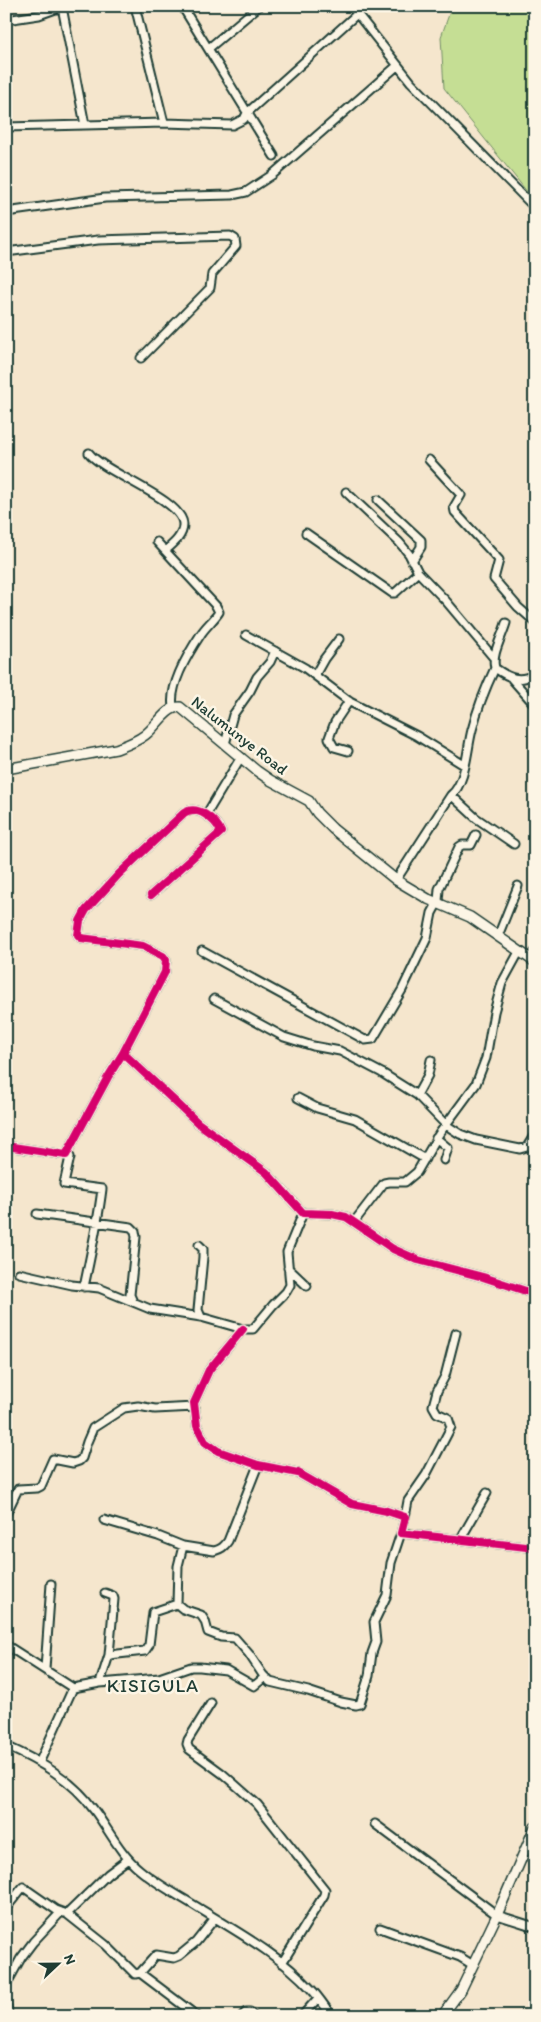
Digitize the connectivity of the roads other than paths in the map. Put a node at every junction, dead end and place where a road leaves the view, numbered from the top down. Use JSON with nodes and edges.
{"nodes":[{"id":1,"x":135,"y":6,"type":"edge"},
{"id":2,"x":182,"y":6,"type":"edge"},
{"id":3,"x":259,"y":6,"type":"edge"},
{"id":4,"x":351,"y":6,"type":"edge"},
{"id":5,"x":63,"y":7,"type":"edge"},
{"id":6,"x":357,"y":14,"type":"junction"},
{"id":7,"x":6,"y":20,"type":"edge"},
{"id":8,"x":209,"y":48,"type":"junction"},
{"id":9,"x":397,"y":66,"type":"junction"},
{"id":10,"x":247,"y":113,"type":"junction"},
{"id":11,"x":164,"y":123,"type":"junction"},
{"id":12,"x":85,"y":125,"type":"junction"},
{"id":13,"x":6,"y":127,"type":"edge"},
{"id":14,"x":274,"y":156,"type":"dead end"},
{"id":15,"x":535,"y":208,"type":"edge"},
{"id":16,"x":6,"y":212,"type":"edge"},
{"id":17,"x":6,"y":252,"type":"edge"},
{"id":18,"x":141,"y":358,"type":"dead end"},
{"id":19,"x":89,"y":454,"type":"dead end"},
{"id":20,"x":429,"y":460,"type":"dead end"},
{"id":21,"x":346,"y":492,"type":"dead end"},
{"id":22,"x":378,"y":500,"type":"dead end"},
{"id":23,"x":306,"y":533,"type":"dead end"},
{"id":24,"x":157,"y":542,"type":"dead end"},
{"id":25,"x":166,"y":550,"type":"junction"},
{"id":26,"x":412,"y":561,"type":"junction"},
{"id":27,"x":418,"y":572,"type":"junction"},
{"id":28,"x":535,"y":622,"type":"edge"},
{"id":29,"x":506,"y":623,"type":"dead end"},
{"id":30,"x":246,"y":635,"type":"dead end"},
{"id":31,"x":339,"y":639,"type":"dead end"},
{"id":32,"x":275,"y":652,"type":"junction"},
{"id":33,"x":493,"y":657,"type":"junction"},
{"id":34,"x":495,"y":668,"type":"junction"},
{"id":35,"x":535,"y":674,"type":"edge"},
{"id":36,"x":315,"y":675,"type":"junction"},
{"id":37,"x":512,"y":679,"type":"junction"},
{"id":38,"x":349,"y":701,"type":"junction"},
{"id":39,"x":535,"y":705,"type":"edge"},
{"id":40,"x":173,"y":707,"type":"junction"},
{"id":41,"x":225,"y":744,"type":"junction"},
{"id":42,"x":348,"y":751,"type":"dead end"},
{"id":43,"x":241,"y":757,"type":"junction"},
{"id":44,"x":464,"y":765,"type":"junction"},
{"id":45,"x":6,"y":769,"type":"edge"},
{"id":46,"x":451,"y":795,"type":"junction"},
{"id":47,"x":206,"y":815,"type":"junction"},
{"id":48,"x":476,"y":835,"type":"dead end"},
{"id":49,"x":514,"y":844,"type":"dead end"},
{"id":50,"x":396,"y":880,"type":"junction"},
{"id":51,"x":518,"y":886,"type":"dead end"},
{"id":52,"x":151,"y":895,"type":"dead end"},
{"id":53,"x":438,"y":902,"type":"junction"},
{"id":54,"x":498,"y":936,"type":"junction"},
{"id":55,"x":202,"y":951,"type":"dead end"},
{"id":56,"x":519,"y":952,"type":"junction"},
{"id":57,"x":533,"y":958,"type":"edge"},
{"id":58,"x":214,"y":999,"type":"dead end"},
{"id":59,"x":123,"y":1054,"type":"junction"},
{"id":60,"x":431,"y":1060,"type":"dead end"},
{"id":61,"x":417,"y":1095,"type":"junction"},
{"id":62,"x":298,"y":1098,"type":"dead end"},
{"id":63,"x":446,"y":1125,"type":"junction"},
{"id":64,"x":535,"y":1134,"type":"edge"},
{"id":65,"x":436,"y":1138,"type":"junction"},
{"id":66,"x":6,"y":1146,"type":"edge"},
{"id":67,"x":70,"y":1156,"type":"dead end"},
{"id":68,"x":425,"y":1159,"type":"junction"},
{"id":69,"x":444,"y":1160,"type":"dead end"},
{"id":70,"x":303,"y":1213,"type":"junction"},
{"id":71,"x":37,"y":1214,"type":"dead end"},
{"id":72,"x":98,"y":1222,"type":"junction"},
{"id":73,"x":354,"y":1222,"type":"junction"},
{"id":74,"x":200,"y":1245,"type":"dead end"},
{"id":75,"x":288,"y":1267,"type":"junction"},
{"id":76,"x":19,"y":1272,"type":"dead end"},
{"id":77,"x":307,"y":1286,"type":"dead end"},
{"id":78,"x":84,"y":1287,"type":"junction"},
{"id":79,"x":535,"y":1294,"type":"edge"},
{"id":80,"x":132,"y":1302,"type":"junction"},
{"id":81,"x":201,"y":1317,"type":"junction"},
{"id":82,"x":243,"y":1329,"type":"junction"},
{"id":83,"x":456,"y":1332,"type":"dead end"},
{"id":84,"x":195,"y":1407,"type":"junction"},
{"id":85,"x":258,"y":1465,"type":"junction"},
{"id":86,"x":487,"y":1494,"type":"dead end"},
{"id":87,"x":8,"y":1505,"type":"edge"},
{"id":88,"x":6,"y":1514,"type":"edge"},
{"id":89,"x":405,"y":1517,"type":"junction"},
{"id":90,"x":104,"y":1520,"type":"dead end"},
{"id":91,"x":401,"y":1533,"type":"junction"},
{"id":92,"x":460,"y":1540,"type":"junction"},
{"id":93,"x":183,"y":1546,"type":"junction"},
{"id":94,"x":535,"y":1548,"type":"edge"},
{"id":95,"x":50,"y":1584,"type":"dead end"},
{"id":96,"x":105,"y":1593,"type":"dead end"},
{"id":97,"x":177,"y":1604,"type":"junction"},
{"id":98,"x":6,"y":1644,"type":"edge"},
{"id":99,"x":109,"y":1656,"type":"junction"},
{"id":100,"x":45,"y":1670,"type":"junction"},
{"id":101,"x":265,"y":1678,"type":"junction"},
{"id":102,"x":100,"y":1683,"type":"junction"},
{"id":103,"x":73,"y":1688,"type":"junction"},
{"id":104,"x":211,"y":1703,"type":"dead end"},
{"id":105,"x":6,"y":1746,"type":"edge"},
{"id":106,"x":40,"y":1761,"type":"junction"},
{"id":107,"x":376,"y":1824,"type":"dead end"},
{"id":108,"x":535,"y":1827,"type":"edge"},
{"id":109,"x":128,"y":1859,"type":"junction"},
{"id":110,"x":8,"y":1902,"type":"edge"},
{"id":111,"x":64,"y":1913,"type":"junction"},
{"id":112,"x":497,"y":1915,"type":"junction"},
{"id":113,"x":215,"y":1918,"type":"junction"},
{"id":114,"x":535,"y":1927,"type":"edge"},
{"id":115,"x":380,"y":1928,"type":"dead end"},
{"id":116,"x":282,"y":1963,"type":"junction"},
{"id":117,"x":473,"y":1965,"type":"junction"},
{"id":118,"x":140,"y":1974,"type":"junction"},
{"id":119,"x":6,"y":1985,"type":"edge"},
{"id":120,"x":318,"y":1998,"type":"junction"},
{"id":121,"x":6,"y":2004,"type":"edge"},
{"id":122,"x":9,"y":2016,"type":"edge"},
{"id":123,"x":197,"y":2016,"type":"edge"},
{"id":124,"x":242,"y":2016,"type":"edge"},
{"id":125,"x":253,"y":2016,"type":"edge"},
{"id":126,"x":302,"y":2016,"type":"edge"},
{"id":127,"x":332,"y":2016,"type":"edge"},
{"id":128,"x":442,"y":2016,"type":"edge"}],
"edges":[{"from":1,"to":11,"type":"street"},
{"from":2,"to":8,"type":"street"},
{"from":3,"to":8,"type":"street"},
{"from":4,"to":6,"type":"street"},
{"from":5,"to":7,"type":"street"},
{"from":5,"to":12,"type":"street"},
{"from":6,"to":9,"type":"street"},
{"from":6,"to":10,"type":"street"},
{"from":8,"to":10,"type":"street"},
{"from":9,"to":15,"type":"street"},
{"from":9,"to":16,"type":"street"},
{"from":10,"to":11,"type":"street"},
{"from":10,"to":14,"type":"street"},
{"from":11,"to":12,"type":"street"},
{"from":12,"to":13,"type":"street"},
{"from":17,"to":18,"type":"street"},
{"from":19,"to":25,"type":"street"},
{"from":20,"to":28,"type":"street"},
{"from":21,"to":26,"type":"street"},
{"from":22,"to":26,"type":"street"},
{"from":23,"to":27,"type":"street"},
{"from":24,"to":25,"type":"street"},
{"from":25,"to":40,"type":"street"},
{"from":26,"to":27,"type":"street"},
{"from":27,"to":33,"type":"street"},
{"from":29,"to":33,"type":"street"},
{"from":30,"to":32,"type":"street"},
{"from":31,"to":36,"type":"street"},
{"from":32,"to":36,"type":"street"},
{"from":32,"to":41,"type":"street"},
{"from":33,"to":34,"type":"street"},
{"from":34,"to":37,"type":"street"},
{"from":34,"to":44,"type":"street"},
{"from":35,"to":37,"type":"street"},
{"from":36,"to":38,"type":"street"},
{"from":37,"to":39,"type":"street"},
{"from":38,"to":42,"type":"street"},
{"from":38,"to":44,"type":"street"},
{"from":40,"to":41,"type":"street","name":"Nalumunye Road"},
{"from":40,"to":45,"type":"street","name":"Nalumunye Road"},
{"from":41,"to":43,"type":"street","name":"Nalumunye Road"},
{"from":43,"to":47,"type":"street"},
{"from":43,"to":50,"type":"street","name":"Nalumunye Road"},
{"from":44,"to":46,"type":"street"},
{"from":46,"to":49,"type":"street"},
{"from":46,"to":50,"type":"street"},
{"from":47,"to":52,"type":"street"},
{"from":47,"to":59,"type":"street"},
{"from":48,"to":53,"type":"street"},
{"from":50,"to":53,"type":"street","name":"Nalumunye Road"},
{"from":51,"to":54,"type":"street"},
{"from":53,"to":54,"type":"street","name":"Nalumunye Road"},
{"from":53,"to":55,"type":"street"},
{"from":54,"to":56,"type":"street","name":"Nalumunye Road"},
{"from":56,"to":57,"type":"street","name":"Nalumunye Road"},
{"from":56,"to":63,"type":"street"},
{"from":58,"to":61,"type":"street"},
{"from":59,"to":66,"type":"street"},
{"from":59,"to":70,"type":"street"},
{"from":60,"to":61,"type":"street"},
{"from":61,"to":63,"type":"street"},
{"from":62,"to":68,"type":"street"},
{"from":63,"to":64,"type":"street"},
{"from":63,"to":65,"type":"street"},
{"from":65,"to":68,"type":"street"},
{"from":65,"to":69,"type":"street"},
{"from":67,"to":72,"type":"street"},
{"from":68,"to":73,"type":"street"},
{"from":70,"to":73,"type":"street"},
{"from":70,"to":75,"type":"street"},
{"from":71,"to":72,"type":"street"},
{"from":72,"to":78,"type":"street"},
{"from":72,"to":80,"type":"street"},
{"from":73,"to":79,"type":"street"},
{"from":74,"to":81,"type":"street"},
{"from":75,"to":77,"type":"street"},
{"from":75,"to":82,"type":"street"},
{"from":76,"to":78,"type":"street"},
{"from":78,"to":80,"type":"street"},
{"from":80,"to":81,"type":"street"},
{"from":81,"to":82,"type":"street"},
{"from":82,"to":84,"type":"street"},
{"from":83,"to":89,"type":"street"},
{"from":84,"to":85,"type":"street"},
{"from":84,"to":87,"type":"street"},
{"from":85,"to":89,"type":"street"},
{"from":85,"to":93,"type":"street"},
{"from":86,"to":92,"type":"street"},
{"from":87,"to":88,"type":"street"},
{"from":89,"to":91,"type":"street"},
{"from":90,"to":93,"type":"street"},
{"from":91,"to":92,"type":"street"},
{"from":91,"to":101,"type":"street"},
{"from":92,"to":94,"type":"street"},
{"from":93,"to":97,"type":"street"},
{"from":95,"to":100,"type":"street"},
{"from":96,"to":99,"type":"street"},
{"from":97,"to":99,"type":"street"},
{"from":97,"to":101,"type":"street"},
{"from":98,"to":100,"type":"street"},
{"from":99,"to":102,"type":"street"},
{"from":100,"to":103,"type":"street"},
{"from":101,"to":102,"type":"street"},
{"from":102,"to":103,"type":"street"},
{"from":103,"to":106,"type":"street"},
{"from":104,"to":116,"type":"street"},
{"from":105,"to":106,"type":"street"},
{"from":106,"to":109,"type":"street"},
{"from":107,"to":112,"type":"street"},
{"from":108,"to":112,"type":"street"},
{"from":109,"to":111,"type":"street"},
{"from":109,"to":113,"type":"street"},
{"from":110,"to":111,"type":"street"},
{"from":111,"to":118,"type":"street"},
{"from":111,"to":119,"type":"street"},
{"from":112,"to":114,"type":"street"},
{"from":112,"to":117,"type":"street"},
{"from":113,"to":116,"type":"street"},
{"from":113,"to":118,"type":"street"},
{"from":115,"to":117,"type":"street"},
{"from":116,"to":120,"type":"street"},
{"from":117,"to":128,"type":"street"},
{"from":118,"to":123,"type":"street"},
{"from":120,"to":126,"type":"street"},
{"from":120,"to":127,"type":"street"},
{"from":121,"to":122,"type":"street"},
{"from":124,"to":125,"type":"street"}]}
